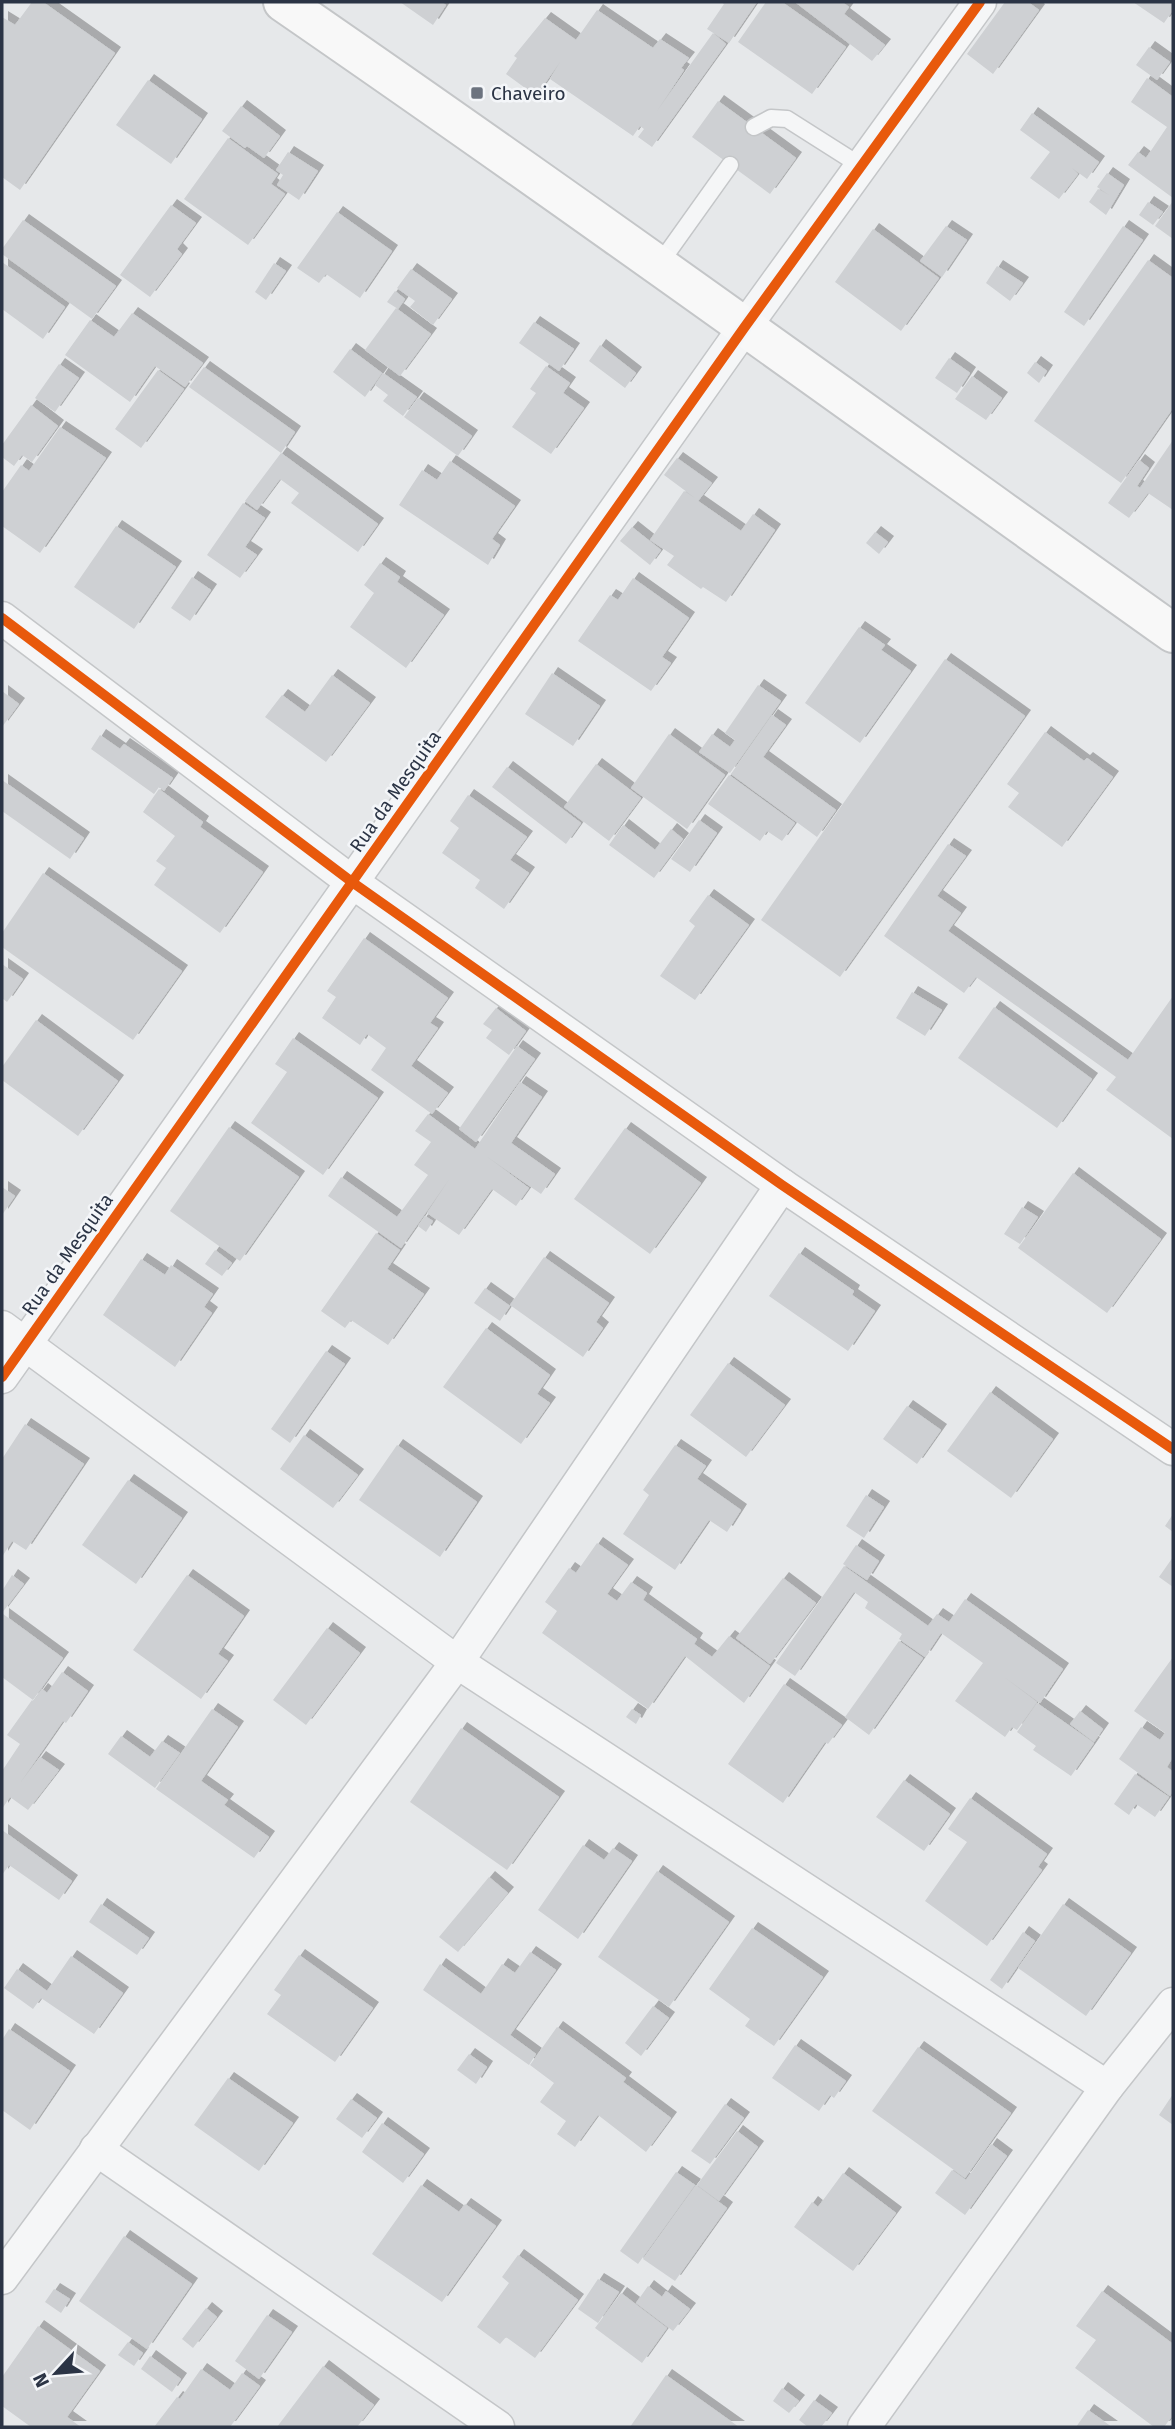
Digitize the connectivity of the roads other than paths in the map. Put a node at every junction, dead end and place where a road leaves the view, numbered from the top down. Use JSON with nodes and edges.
{"nodes":[{"id":1,"x":283,"y":2,"type":"edge"},
{"id":2,"x":980,"y":2,"type":"edge"},
{"id":3,"x":754,"y":127,"type":"dead end"},
{"id":4,"x":730,"y":164,"type":"dead end"},
{"id":5,"x":861,"y":166,"type":"junction"},
{"id":6,"x":658,"y":266,"type":"junction"},
{"id":7,"x":744,"y":328,"type":"junction"},
{"id":8,"x":2,"y":618,"type":"edge"},
{"id":9,"x":1173,"y":632,"type":"edge"},
{"id":10,"x":352,"y":882,"type":"junction"},
{"id":11,"x":782,"y":1185,"type":"junction"},
{"id":12,"x":14,"y":1336,"type":"edge"},
{"id":13,"x":2,"y":1377,"type":"edge"},
{"id":14,"x":1173,"y":1449,"type":"edge"},
{"id":15,"x":457,"y":1662,"type":"junction"},
{"id":16,"x":1173,"y":2004,"type":"edge"},
{"id":17,"x":1107,"y":2087,"type":"junction"},
{"id":18,"x":96,"y":2149,"type":"junction"},
{"id":19,"x":2,"y":2278,"type":"edge"},
{"id":20,"x":498,"y":2427,"type":"edge"},
{"id":21,"x":864,"y":2427,"type":"edge"}],
"edges":[{"from":1,"to":6,"type":"street"},
{"from":2,"to":5,"type":"street","name":"Rua da Mesquita"},
{"from":3,"to":5,"type":"lane"},
{"from":4,"to":6,"type":"lane"},
{"from":5,"to":7,"type":"street","name":"Rua da Mesquita"},
{"from":6,"to":7,"type":"street"},
{"from":7,"to":9,"type":"street"},
{"from":7,"to":10,"type":"street","name":"Rua da Mesquita"},
{"from":8,"to":10,"type":"street"},
{"from":10,"to":11,"type":"street"},
{"from":10,"to":12,"type":"street","name":"Rua da Mesquita"},
{"from":11,"to":14,"type":"street"},
{"from":11,"to":15,"type":"street"},
{"from":12,"to":13,"type":"street","name":"Rua da Mesquita"},
{"from":12,"to":15,"type":"street"},
{"from":15,"to":17,"type":"street"},
{"from":15,"to":18,"type":"street"},
{"from":16,"to":17,"type":"street"},
{"from":17,"to":21,"type":"street"},
{"from":18,"to":19,"type":"street"},
{"from":18,"to":20,"type":"street"}]}
